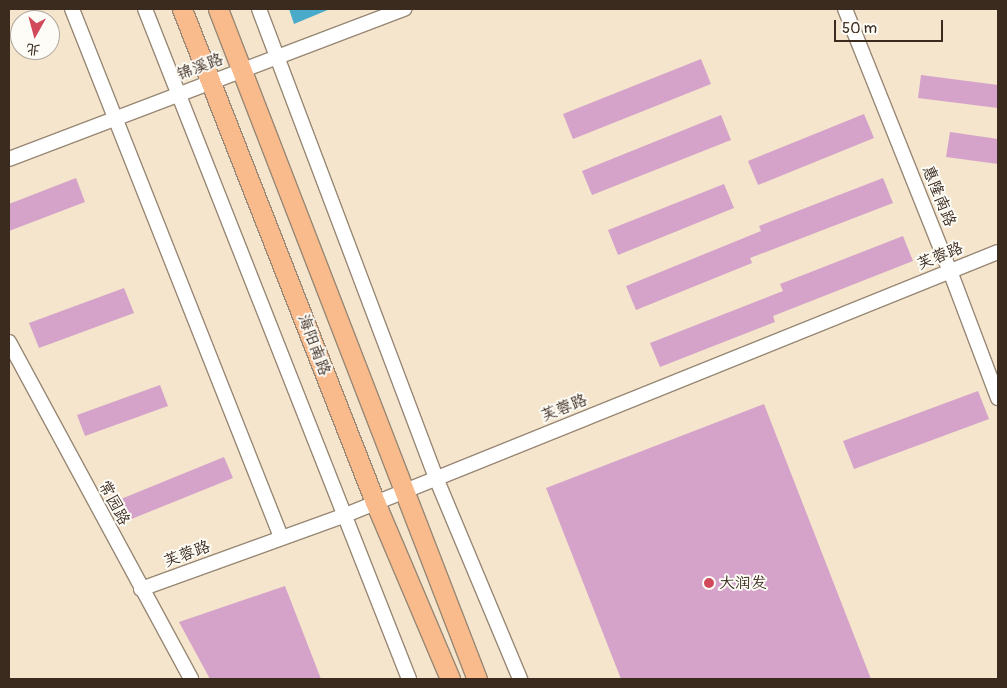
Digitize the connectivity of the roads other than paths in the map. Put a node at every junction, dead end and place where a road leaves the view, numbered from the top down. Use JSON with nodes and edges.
{"nodes":[{"id":1,"x":72,"y":9,"type":"edge"},
{"id":2,"x":145,"y":9,"type":"edge"},
{"id":3,"x":182,"y":9,"type":"edge"},
{"id":4,"x":218,"y":9,"type":"edge"},
{"id":5,"x":259,"y":9,"type":"edge"},
{"id":6,"x":404,"y":9,"type":"edge"},
{"id":7,"x":845,"y":9,"type":"edge"},
{"id":8,"x":278,"y":56,"type":"junction"},
{"id":9,"x":243,"y":69,"type":"junction"},
{"id":10,"x":212,"y":82,"type":"junction"},
{"id":11,"x":179,"y":94,"type":"junction"},
{"id":12,"x":116,"y":118,"type":"junction"},
{"id":13,"x":9,"y":159,"type":"edge"},
{"id":14,"x":998,"y":252,"type":"edge"},
{"id":15,"x":950,"y":271,"type":"junction"},
{"id":16,"x":9,"y":342,"type":"edge"},
{"id":17,"x":998,"y":398,"type":"edge"},
{"id":18,"x":436,"y":478,"type":"junction"},
{"id":19,"x":404,"y":491,"type":"junction"},
{"id":20,"x":375,"y":502,"type":"junction"},
{"id":21,"x":343,"y":516,"type":"junction"},
{"id":22,"x":281,"y":537,"type":"junction"},
{"id":23,"x":141,"y":589,"type":"junction"},
{"id":24,"x":191,"y":679,"type":"edge"},
{"id":25,"x":409,"y":679,"type":"edge"},
{"id":26,"x":450,"y":679,"type":"edge"},
{"id":27,"x":477,"y":679,"type":"edge"},
{"id":28,"x":520,"y":679,"type":"edge"}],
"edges":[{"from":1,"to":12,"type":"street"},
{"from":2,"to":11,"type":"street"},
{"from":3,"to":10,"type":"main road","name":"海阳南路"},
{"from":4,"to":9,"type":"main road","name":"海阳南路"},
{"from":5,"to":8,"type":"street"},
{"from":6,"to":8,"type":"street","name":"锦溪路"},
{"from":7,"to":15,"type":"street","name":"惠隆南路"},
{"from":8,"to":9,"type":"street","name":"锦溪路"},
{"from":8,"to":18,"type":"street"},
{"from":9,"to":10,"type":"street","name":"锦溪路"},
{"from":9,"to":19,"type":"main road","name":"海阳南路"},
{"from":10,"to":11,"type":"street","name":"锦溪路"},
{"from":10,"to":20,"type":"main road","name":"海阳南路"},
{"from":11,"to":12,"type":"street","name":"锦溪路"},
{"from":11,"to":21,"type":"street"},
{"from":12,"to":13,"type":"street","name":"锦溪路"},
{"from":12,"to":22,"type":"street"},
{"from":14,"to":15,"type":"street","name":"芙蓉路"},
{"from":15,"to":17,"type":"street","name":"惠隆南路"},
{"from":15,"to":18,"type":"street","name":"芙蓉路"},
{"from":16,"to":23,"type":"street","name":"常园路"},
{"from":18,"to":19,"type":"street","name":"芙蓉路"},
{"from":18,"to":28,"type":"street"},
{"from":19,"to":20,"type":"street","name":"芙蓉路"},
{"from":19,"to":27,"type":"main road","name":"海阳南路"},
{"from":20,"to":21,"type":"street","name":"芙蓉路"},
{"from":20,"to":26,"type":"main road","name":"海阳南路"},
{"from":21,"to":22,"type":"street","name":"芙蓉路"},
{"from":21,"to":25,"type":"street"},
{"from":22,"to":23,"type":"street","name":"芙蓉路"},
{"from":23,"to":24,"type":"street","name":"常园路"}]}
